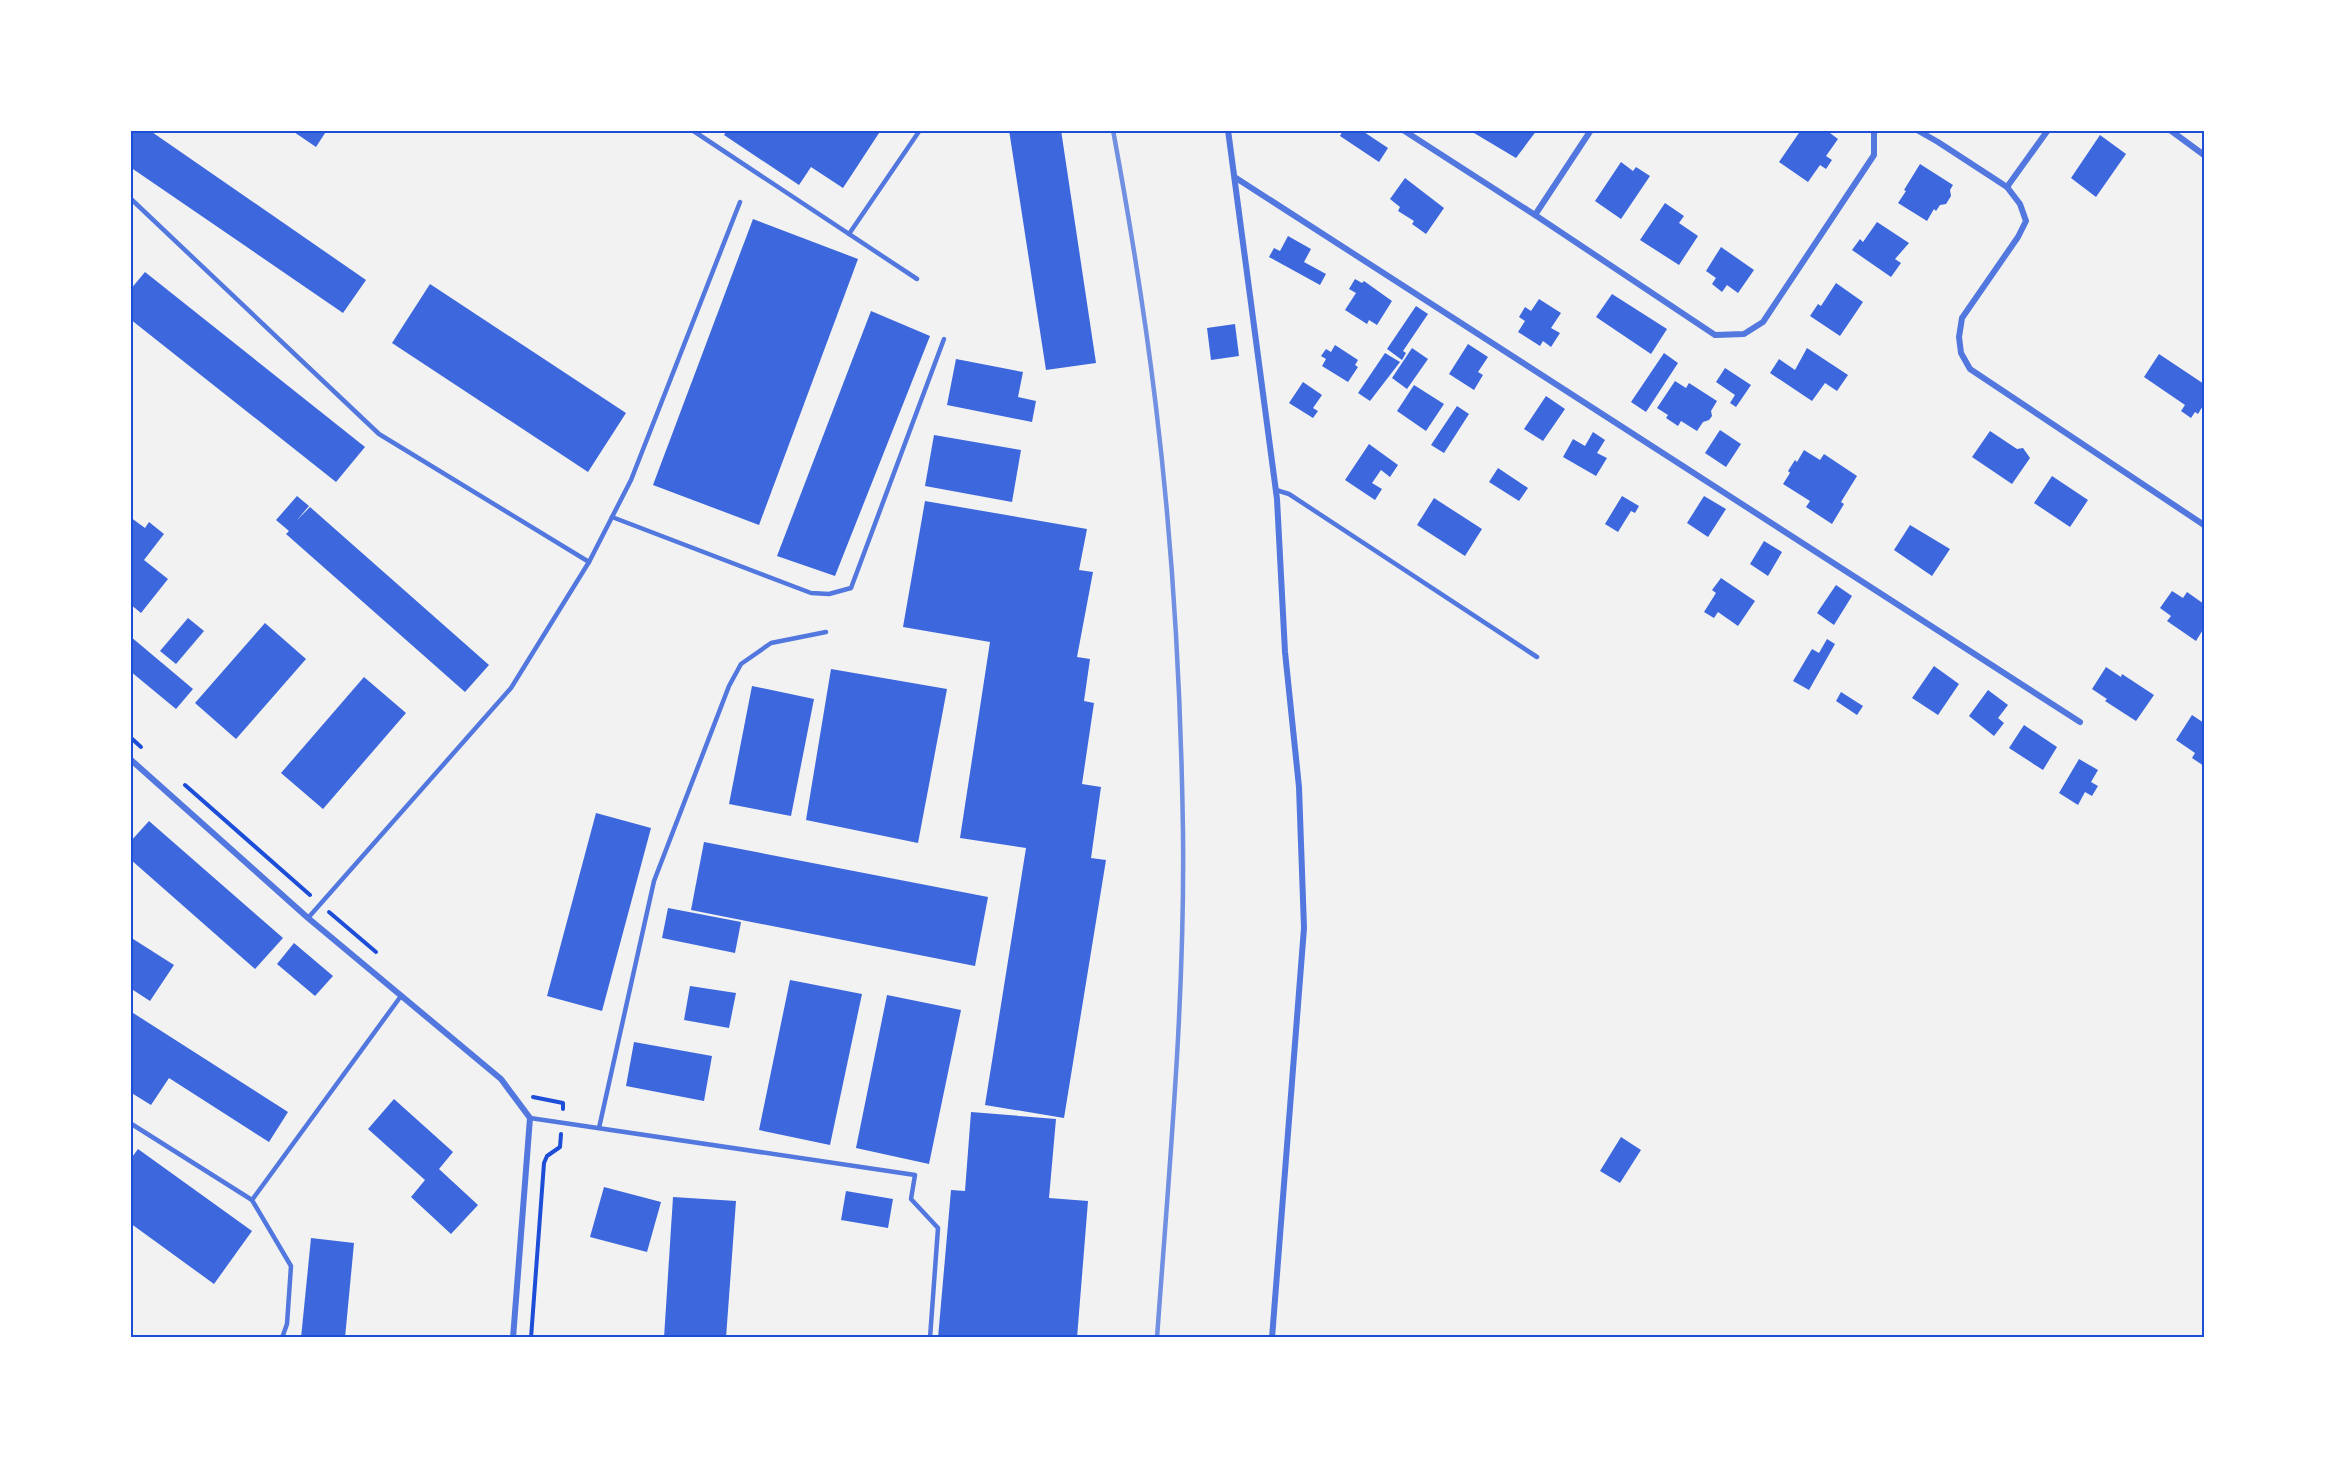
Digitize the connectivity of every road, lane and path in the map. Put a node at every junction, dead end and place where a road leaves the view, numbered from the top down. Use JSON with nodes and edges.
{"nodes":[{"id":1,"x":692,"y":130,"type":"edge"},
{"id":2,"x":920,"y":130,"type":"edge"},
{"id":3,"x":1228,"y":130,"type":"edge"},
{"id":4,"x":1403,"y":130,"type":"edge"},
{"id":5,"x":1591,"y":130,"type":"edge"},
{"id":6,"x":1874,"y":130,"type":"edge"},
{"id":7,"x":1917,"y":130,"type":"edge"},
{"id":8,"x":2048,"y":130,"type":"edge"},
{"id":9,"x":2170,"y":130,"type":"edge"},
{"id":10,"x":2205,"y":154,"type":"edge"},
{"id":11,"x":1236,"y":177,"type":"junction"},
{"id":12,"x":2007,"y":187,"type":"junction"},
{"id":13,"x":130,"y":198,"type":"edge"},
{"id":14,"x":740,"y":202,"type":"dead end"},
{"id":15,"x":1535,"y":215,"type":"junction"},
{"id":16,"x":849,"y":234,"type":"junction"},
{"id":17,"x":917,"y":279,"type":"dead end"},
{"id":18,"x":944,"y":339,"type":"dead end"},
{"id":19,"x":1276,"y":490,"type":"junction"},
{"id":20,"x":612,"y":517,"type":"junction"},
{"id":21,"x":2205,"y":525,"type":"edge"},
{"id":22,"x":589,"y":562,"type":"junction"},
{"id":23,"x":826,"y":632,"type":"dead end"},
{"id":24,"x":1537,"y":657,"type":"dead end"},
{"id":25,"x":2080,"y":722,"type":"dead end"},
{"id":26,"x":130,"y":759,"type":"edge"},
{"id":27,"x":308,"y":918,"type":"junction"},
{"id":28,"x":401,"y":996,"type":"junction"},
{"id":29,"x":530,"y":1118,"type":"junction"},
{"id":30,"x":130,"y":1123,"type":"edge"},
{"id":31,"x":599,"y":1128,"type":"junction"},
{"id":32,"x":544,"y":1170,"type":"dead end"},
{"id":33,"x":252,"y":1200,"type":"junction"},
{"id":34,"x":282,"y":1338,"type":"edge"},
{"id":35,"x":513,"y":1338,"type":"edge"},
{"id":36,"x":531,"y":1338,"type":"edge"},
{"id":37,"x":930,"y":1338,"type":"edge"},
{"id":38,"x":1272,"y":1338,"type":"edge"}],
"edges":[{"from":1,"to":16,"type":"lane"},
{"from":2,"to":16,"type":"lane"},
{"from":3,"to":11,"type":"street"},
{"from":4,"to":15,"type":"street"},
{"from":5,"to":15,"type":"street"},
{"from":6,"to":15,"type":"street"},
{"from":7,"to":12,"type":"street"},
{"from":8,"to":12,"type":"street"},
{"from":9,"to":10,"type":"street"},
{"from":11,"to":19,"type":"street"},
{"from":11,"to":25,"type":"street"},
{"from":12,"to":21,"type":"street"},
{"from":13,"to":22,"type":"lane"},
{"from":14,"to":20,"type":"lane"},
{"from":16,"to":17,"type":"lane"},
{"from":18,"to":20,"type":"lane"},
{"from":19,"to":24,"type":"lane"},
{"from":19,"to":38,"type":"street"},
{"from":20,"to":22,"type":"lane"},
{"from":22,"to":27,"type":"lane"},
{"from":23,"to":31,"type":"lane"},
{"from":26,"to":27,"type":"street"},
{"from":27,"to":28,"type":"street"},
{"from":28,"to":29,"type":"street"},
{"from":28,"to":33,"type":"lane"},
{"from":29,"to":31,"type":"lane"},
{"from":29,"to":35,"type":"street"},
{"from":30,"to":33,"type":"lane"},
{"from":31,"to":37,"type":"lane"},
{"from":32,"to":36,"type":"path"},
{"from":33,"to":34,"type":"lane"}]}
